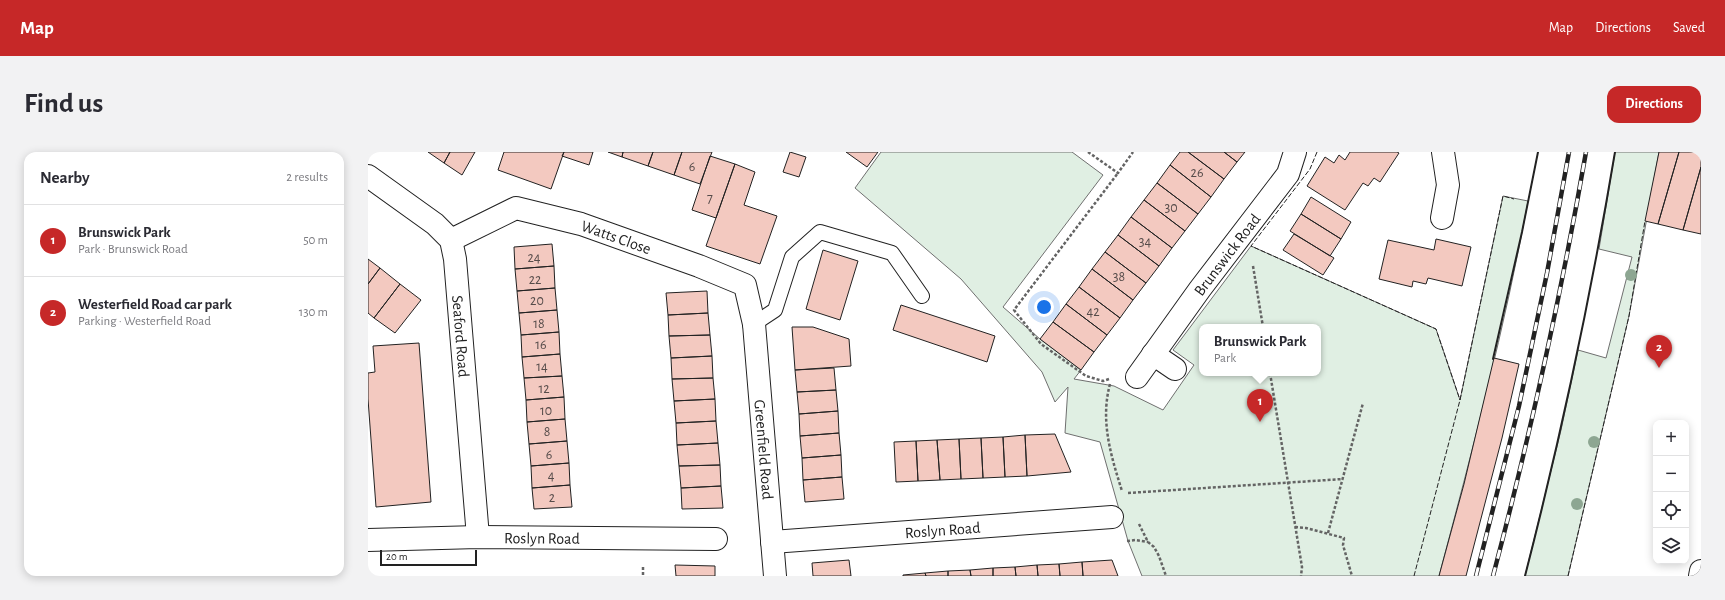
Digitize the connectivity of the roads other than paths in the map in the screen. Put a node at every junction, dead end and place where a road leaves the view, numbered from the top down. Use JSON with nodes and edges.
{"nodes":[{"id":1,"x":1295,"y":152,"type":"edge"},
{"id":2,"x":1443,"y":152,"type":"edge"},
{"id":3,"x":368,"y":176,"type":"edge"},
{"id":4,"x":1442,"y":218,"type":"dead end"},
{"id":5,"x":451,"y":240,"type":"junction"},
{"id":6,"x":922,"y":296,"type":"dead end"},
{"id":7,"x":754,"y":324,"type":"junction"},
{"id":8,"x":1154,"y":354,"type":"junction"},
{"id":9,"x":1175,"y":369,"type":"dead end"},
{"id":10,"x":1137,"y":377,"type":"dead end"},
{"id":11,"x":1112,"y":517,"type":"dead end"},
{"id":12,"x":478,"y":537,"type":"junction"},
{"id":13,"x":716,"y":539,"type":"dead end"},
{"id":14,"x":368,"y":540,"type":"edge"},
{"id":15,"x":772,"y":542,"type":"junction"},
{"id":16,"x":1701,"y":571,"type":"edge"},
{"id":17,"x":775,"y":576,"type":"edge"},
{"id":18,"x":1700,"y":576,"type":"edge"}],
"edges":[{"from":1,"to":8,"type":"street","name":"Brunswick Road"},
{"from":2,"to":4,"type":"street"},
{"from":3,"to":5,"type":"street"},
{"from":5,"to":7,"type":"street","name":"Watts Close"},
{"from":5,"to":12,"type":"street","name":"Seaford Road"},
{"from":6,"to":7,"type":"lane"},
{"from":7,"to":15,"type":"street","name":"Greenfield Road"},
{"from":8,"to":9,"type":"street"},
{"from":8,"to":10,"type":"street","name":"Brunswick Road"},
{"from":11,"to":15,"type":"street","name":"Roslyn Road"},
{"from":12,"to":13,"type":"street","name":"Roslyn Road"},
{"from":12,"to":14,"type":"street","name":"Roslyn Road"},
{"from":15,"to":17,"type":"street","name":"Greenfield Road"},
{"from":16,"to":18,"type":"street"}]}
